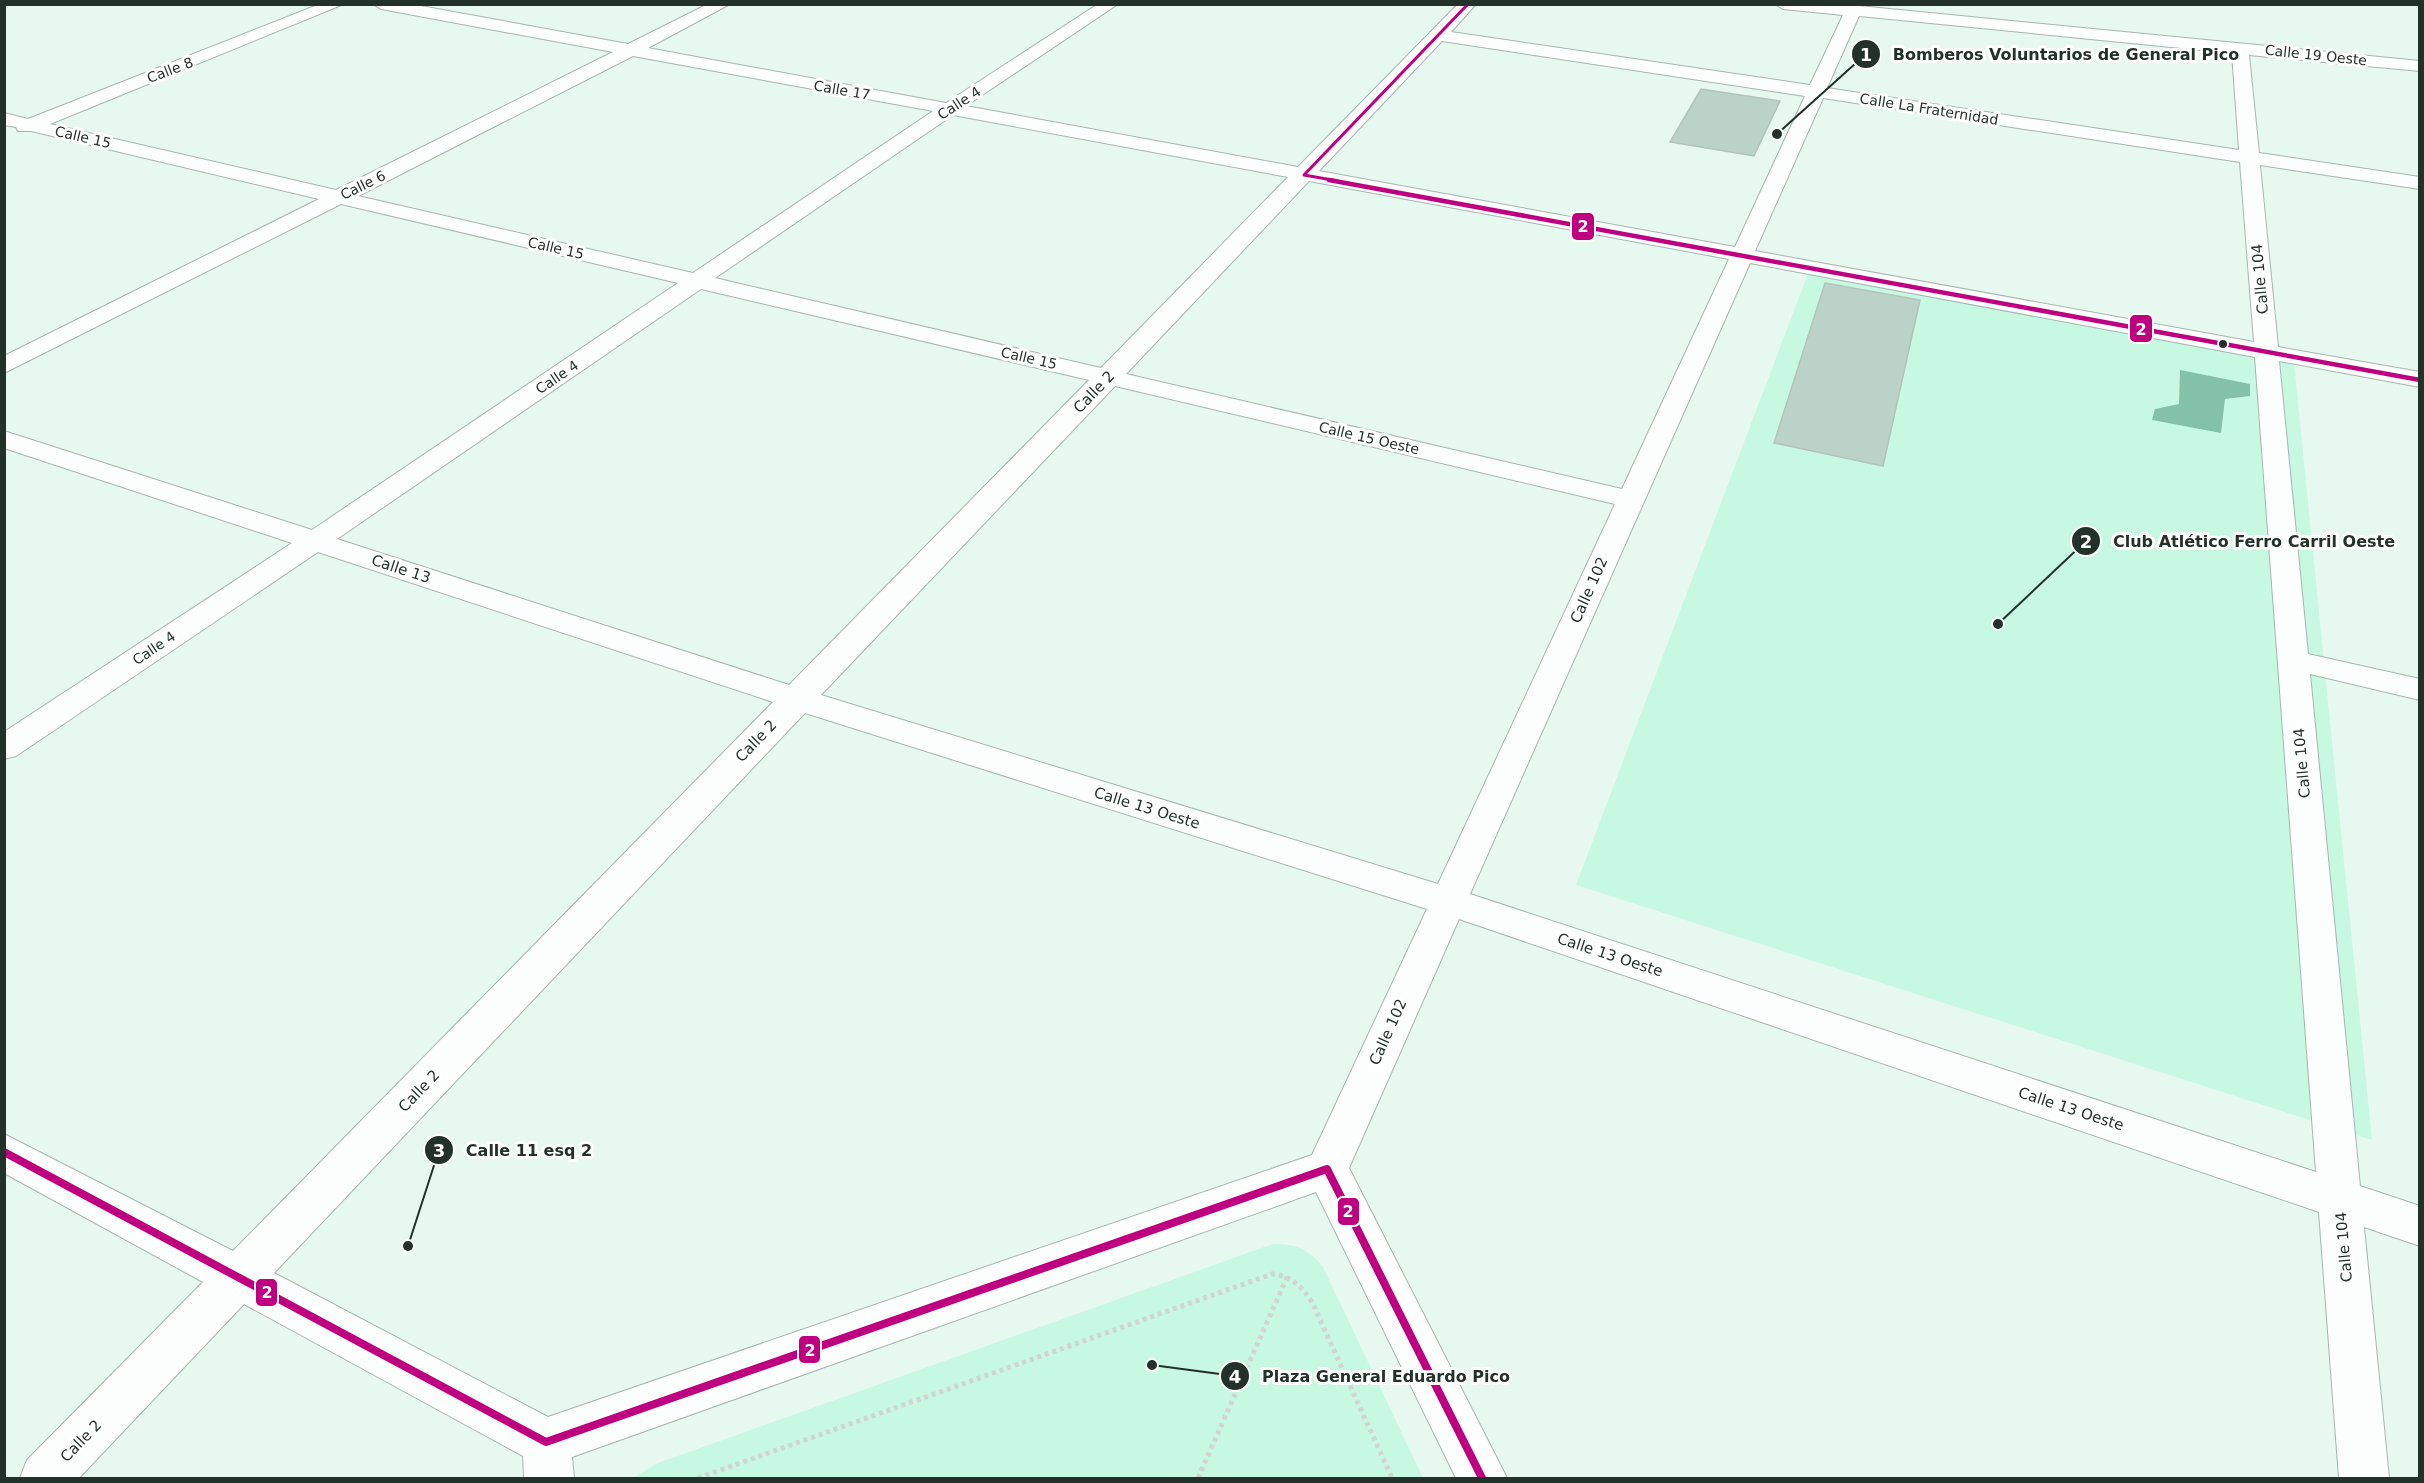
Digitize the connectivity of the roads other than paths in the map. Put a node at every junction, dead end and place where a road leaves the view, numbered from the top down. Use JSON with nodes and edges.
{"nodes":[{"id":1,"x":336,"y":4,"type":"edge"},
{"id":2,"x":381,"y":4,"type":"edge"},
{"id":3,"x":722,"y":4,"type":"edge"},
{"id":4,"x":1110,"y":4,"type":"edge"},
{"id":5,"x":1468,"y":4,"type":"edge"},
{"id":6,"x":1783,"y":4,"type":"edge"},
{"id":7,"x":1853,"y":11,"type":"junction"},
{"id":8,"x":1439,"y":35,"type":"junction"},
{"id":9,"x":2240,"y":48,"type":"junction"},
{"id":10,"x":633,"y":51,"type":"junction"},
{"id":11,"x":2420,"y":66,"type":"edge"},
{"id":12,"x":1817,"y":92,"type":"junction"},
{"id":13,"x":948,"y":109,"type":"junction"},
{"id":14,"x":4,"y":118,"type":"edge"},
{"id":15,"x":30,"y":125,"type":"junction"},
{"id":16,"x":4,"y":135,"type":"edge"},
{"id":17,"x":2249,"y":158,"type":"junction"},
{"id":18,"x":1304,"y":175,"type":"junction"},
{"id":19,"x":2420,"y":183,"type":"edge"},
{"id":20,"x":339,"y":197,"type":"junction"},
{"id":21,"x":1742,"y":255,"type":"junction"},
{"id":22,"x":699,"y":281,"type":"junction"},
{"id":23,"x":2266,"y":352,"type":"junction"},
{"id":24,"x":4,"y":366,"type":"edge"},
{"id":25,"x":1108,"y":377,"type":"junction"},
{"id":26,"x":2420,"y":380,"type":"edge"},
{"id":27,"x":4,"y":439,"type":"edge"},
{"id":28,"x":1630,"y":499,"type":"junction"},
{"id":29,"x":315,"y":541,"type":"junction"},
{"id":30,"x":2292,"y":660,"type":"junction"},
{"id":31,"x":2420,"y":690,"type":"edge"},
{"id":32,"x":797,"y":699,"type":"junction"},
{"id":33,"x":4,"y":748,"type":"edge"},
{"id":34,"x":1448,"y":901,"type":"junction"},
{"id":35,"x":4,"y":1152,"type":"edge"},
{"id":36,"x":1327,"y":1169,"type":"junction"},
{"id":37,"x":2340,"y":1199,"type":"junction"},
{"id":38,"x":2420,"y":1226,"type":"edge"},
{"id":39,"x":240,"y":1277,"type":"junction"},
{"id":40,"x":547,"y":1460,"type":"edge"},
{"id":41,"x":45,"y":1479,"type":"edge"},
{"id":42,"x":1482,"y":1479,"type":"edge"},
{"id":43,"x":2364,"y":1479,"type":"edge"}],
"edges":[{"from":1,"to":15,"type":"street","name":"Calle 8"},
{"from":2,"to":10,"type":"street","name":"Calle 17"},
{"from":3,"to":10,"type":"street","name":"Calle 6"},
{"from":4,"to":13,"type":"street","name":"Calle 4"},
{"from":5,"to":8,"type":"street","name":"Calle 2"},
{"from":6,"to":7,"type":"street","name":"Calle 19 Oeste"},
{"from":7,"to":9,"type":"street","name":"Calle 19 Oeste"},
{"from":7,"to":12,"type":"street","name":"Calle 102"},
{"from":8,"to":12,"type":"street","name":"Calle La Fraternidad"},
{"from":8,"to":18,"type":"street","name":"Calle 2"},
{"from":9,"to":11,"type":"street","name":"Calle 19 Oeste"},
{"from":9,"to":17,"type":"street","name":"Calle 104"},
{"from":10,"to":13,"type":"street","name":"Calle 17"},
{"from":10,"to":20,"type":"street","name":"Calle 6"},
{"from":12,"to":17,"type":"street","name":"Calle La Fraternidad"},
{"from":12,"to":21,"type":"street","name":"Calle 102"},
{"from":13,"to":18,"type":"street","name":"Calle 17"},
{"from":13,"to":22,"type":"street","name":"Calle 4"},
{"from":14,"to":15,"type":"street","name":"Calle 15"},
{"from":15,"to":16,"type":"street","name":"Calle 8"},
{"from":15,"to":20,"type":"street","name":"Calle 15"},
{"from":17,"to":19,"type":"street","name":"Calle La Fraternidad"},
{"from":17,"to":23,"type":"street","name":"Calle 104"},
{"from":18,"to":21,"type":"street","name":"Calle 17"},
{"from":18,"to":25,"type":"street","name":"Calle 2"},
{"from":20,"to":22,"type":"street","name":"Calle 15"},
{"from":20,"to":24,"type":"street","name":"Calle 6"},
{"from":21,"to":23,"type":"street","name":"Calle 17"},
{"from":21,"to":28,"type":"street","name":"Calle 102"},
{"from":22,"to":25,"type":"street","name":"Calle 15"},
{"from":22,"to":29,"type":"street","name":"Calle 4"},
{"from":23,"to":26,"type":"street","name":"Calle 17"},
{"from":23,"to":30,"type":"street","name":"Calle 104"},
{"from":25,"to":28,"type":"street","name":"Calle 15 Oeste"},
{"from":25,"to":32,"type":"street","name":"Calle 2"},
{"from":27,"to":29,"type":"street","name":"Calle 13"},
{"from":28,"to":34,"type":"street","name":"Calle 102"},
{"from":29,"to":32,"type":"street","name":"Calle 13"},
{"from":29,"to":33,"type":"street","name":"Calle 4"},
{"from":30,"to":31,"type":"street"},
{"from":30,"to":37,"type":"street","name":"Calle 104"},
{"from":32,"to":34,"type":"street","name":"Calle 13 Oeste"},
{"from":32,"to":39,"type":"street","name":"Calle 2"},
{"from":34,"to":36,"type":"street","name":"Calle 102"},
{"from":34,"to":37,"type":"street","name":"Calle 13 Oeste"},
{"from":35,"to":39,"type":"street"},
{"from":36,"to":40,"type":"street"},
{"from":36,"to":42,"type":"street"},
{"from":37,"to":38,"type":"street","name":"Calle 13 Oeste"},
{"from":37,"to":43,"type":"street","name":"Calle 104"},
{"from":39,"to":40,"type":"street"},
{"from":39,"to":41,"type":"street","name":"Calle 2"}]}
